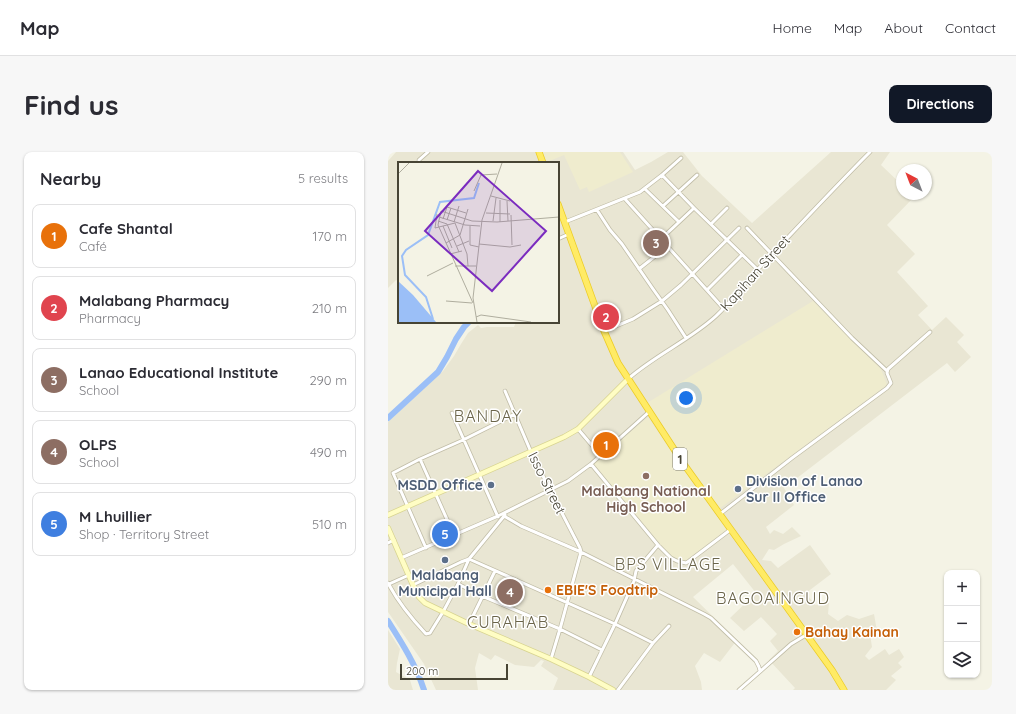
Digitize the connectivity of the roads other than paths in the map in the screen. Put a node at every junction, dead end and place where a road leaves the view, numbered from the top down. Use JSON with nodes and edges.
{"nodes":[{"id":1,"x":428,"y":152,"type":"edge"},
{"id":2,"x":539,"y":152,"type":"edge"},
{"id":3,"x":870,"y":152,"type":"edge"},
{"id":4,"x":681,"y":158,"type":"dead end"},
{"id":5,"x":419,"y":162,"type":"edge"},
{"id":6,"x":543,"y":162,"type":"edge"},
{"id":7,"x":662,"y":175,"type":"junction"},
{"id":8,"x":697,"y":175,"type":"dead end"},
{"id":9,"x":645,"y":189,"type":"junction"},
{"id":10,"x":678,"y":192,"type":"junction"},
{"id":11,"x":625,"y":198,"type":"junction"},
{"id":12,"x":663,"y":206,"type":"junction"},
{"id":13,"x":559,"y":207,"type":"edge"},
{"id":14,"x":694,"y":208,"type":"junction"},
{"id":15,"x":727,"y":208,"type":"dead end"},
{"id":16,"x":597,"y":210,"type":"junction"},
{"id":17,"x":565,"y":222,"type":"junction"},
{"id":18,"x":679,"y":222,"type":"junction"},
{"id":19,"x":711,"y":224,"type":"junction"},
{"id":20,"x":739,"y":228,"type":"dead end"},
{"id":21,"x":747,"y":228,"type":"dead end"},
{"id":22,"x":569,"y":234,"type":"junction"},
{"id":23,"x":559,"y":239,"type":"edge"},
{"id":24,"x":661,"y":239,"type":"junction"},
{"id":25,"x":727,"y":239,"type":"junction"},
{"id":26,"x":668,"y":246,"type":"junction"},
{"id":27,"x":742,"y":254,"type":"junction"},
{"id":28,"x":772,"y":254,"type":"junction"},
{"id":29,"x":639,"y":269,"type":"junction"},
{"id":30,"x":757,"y":269,"type":"junction"},
{"id":31,"x":692,"y":273,"type":"junction"},
{"id":32,"x":707,"y":290,"type":"junction"},
{"id":33,"x":662,"y":301,"type":"junction"},
{"id":34,"x":723,"y":308,"type":"junction"},
{"id":35,"x":604,"y":331,"type":"junction"},
{"id":36,"x":930,"y":332,"type":"dead end"},
{"id":37,"x":686,"y":338,"type":"junction"},
{"id":38,"x":887,"y":371,"type":"junction"},
{"id":39,"x":628,"y":379,"type":"junction"},
{"id":40,"x":505,"y":391,"type":"dead end"},
{"id":41,"x":650,"y":411,"type":"junction"},
{"id":42,"x":452,"y":413,"type":"dead end"},
{"id":43,"x":515,"y":414,"type":"junction"},
{"id":44,"x":578,"y":429,"type":"junction"},
{"id":45,"x":464,"y":440,"type":"junction"},
{"id":46,"x":531,"y":452,"type":"junction"},
{"id":47,"x":601,"y":456,"type":"junction"},
{"id":48,"x":420,"y":459,"type":"junction"},
{"id":49,"x":591,"y":464,"type":"junction"},
{"id":50,"x":479,"y":475,"type":"junction"},
{"id":51,"x":550,"y":490,"type":"junction"},
{"id":52,"x":436,"y":494,"type":"junction"},
{"id":53,"x":408,"y":506,"type":"junction"},
{"id":54,"x":509,"y":511,"type":"junction"},
{"id":55,"x":719,"y":515,"type":"junction"},
{"id":56,"x":388,"y":516,"type":"edge"},
{"id":57,"x":498,"y":516,"type":"junction"},
{"id":58,"x":504,"y":516,"type":"junction"},
{"id":59,"x":500,"y":520,"type":"junction"},
{"id":60,"x":388,"y":528,"type":"edge"},
{"id":61,"x":730,"y":530,"type":"junction"},
{"id":62,"x":454,"y":535,"type":"junction"},
{"id":63,"x":394,"y":540,"type":"junction"},
{"id":64,"x":388,"y":543,"type":"edge"},
{"id":65,"x":658,"y":545,"type":"junction"},
{"id":66,"x":426,"y":548,"type":"junction"},
{"id":67,"x":581,"y":552,"type":"junction"},
{"id":68,"x":401,"y":558,"type":"junction"},
{"id":69,"x":469,"y":559,"type":"junction"},
{"id":70,"x":495,"y":571,"type":"junction"},
{"id":71,"x":409,"y":575,"type":"junction"},
{"id":72,"x":635,"y":578,"type":"junction"},
{"id":73,"x":388,"y":584,"type":"edge"},
{"id":74,"x":458,"y":584,"type":"junction"},
{"id":75,"x":413,"y":585,"type":"junction"},
{"id":76,"x":482,"y":596,"type":"junction"},
{"id":77,"x":567,"y":603,"type":"junction"},
{"id":78,"x":443,"y":612,"type":"junction"},
{"id":79,"x":469,"y":624,"type":"junction"},
{"id":80,"x":615,"y":624,"type":"junction"},
{"id":81,"x":669,"y":626,"type":"dead end"},
{"id":82,"x":560,"y":629,"type":"junction"},
{"id":83,"x":806,"y":635,"type":"junction"},
{"id":84,"x":653,"y":643,"type":"junction"},
{"id":85,"x":602,"y":650,"type":"junction"},
{"id":86,"x":551,"y":659,"type":"junction"},
{"id":87,"x":760,"y":671,"type":"junction"},
{"id":88,"x":589,"y":677,"type":"junction"},
{"id":89,"x":613,"y":690,"type":"edge"},
{"id":90,"x":618,"y":690,"type":"edge"},
{"id":91,"x":738,"y":690,"type":"edge"},
{"id":92,"x":844,"y":690,"type":"edge"}],
"edges":[{"from":1,"to":5,"type":"street"},
{"from":2,"to":6,"type":"highway"},
{"from":3,"to":28,"type":"street","name":"Kapihan Street"},
{"from":4,"to":7,"type":"street"},
{"from":7,"to":9,"type":"street"},
{"from":7,"to":10,"type":"street"},
{"from":8,"to":10,"type":"street"},
{"from":9,"to":11,"type":"street"},
{"from":9,"to":12,"type":"street"},
{"from":10,"to":12,"type":"street"},
{"from":10,"to":14,"type":"street"},
{"from":11,"to":16,"type":"street"},
{"from":11,"to":24,"type":"street"},
{"from":12,"to":18,"type":"street"},
{"from":13,"to":17,"type":"highway","number":"1"},
{"from":14,"to":18,"type":"street"},
{"from":14,"to":19,"type":"street"},
{"from":15,"to":19,"type":"street"},
{"from":16,"to":17,"type":"street"},
{"from":16,"to":29,"type":"street"},
{"from":17,"to":22,"type":"highway","number":"1"},
{"from":18,"to":24,"type":"street"},
{"from":19,"to":25,"type":"street"},
{"from":20,"to":25,"type":"street"},
{"from":21,"to":28,"type":"street"},
{"from":22,"to":23,"type":"street"},
{"from":22,"to":35,"type":"highway","number":"1"},
{"from":24,"to":26,"type":"street"},
{"from":25,"to":27,"type":"street"},
{"from":25,"to":31,"type":"street"},
{"from":26,"to":29,"type":"street"},
{"from":26,"to":31,"type":"street"},
{"from":27,"to":30,"type":"street"},
{"from":27,"to":32,"type":"street"},
{"from":28,"to":30,"type":"street","name":"Kapihan Street"},
{"from":28,"to":38,"type":"street"},
{"from":29,"to":33,"type":"street"},
{"from":30,"to":34,"type":"street","name":"Kapihan Street"},
{"from":31,"to":32,"type":"street"},
{"from":31,"to":33,"type":"street"},
{"from":32,"to":34,"type":"street"},
{"from":33,"to":35,"type":"street"},
{"from":33,"to":37,"type":"street"},
{"from":34,"to":37,"type":"street","name":"Kapihan Street"},
{"from":35,"to":39,"type":"highway","number":"1"},
{"from":36,"to":38,"type":"street"},
{"from":37,"to":39,"type":"street","name":"Kapihan Street"},
{"from":38,"to":55,"type":"street"},
{"from":39,"to":41,"type":"highway","number":"1"},
{"from":39,"to":44,"type":"street"},
{"from":40,"to":43,"type":"street","name":"Isso Street"},
{"from":41,"to":47,"type":"street"},
{"from":41,"to":55,"type":"highway","number":"1"},
{"from":42,"to":45,"type":"street"},
{"from":43,"to":45,"type":"street"},
{"from":43,"to":46,"type":"street","name":"Isso Street"},
{"from":44,"to":46,"type":"street"},
{"from":44,"to":47,"type":"street"},
{"from":45,"to":48,"type":"street"},
{"from":45,"to":50,"type":"street"},
{"from":46,"to":50,"type":"street"},
{"from":46,"to":51,"type":"street","name":"Isso Street"},
{"from":47,"to":49,"type":"street"},
{"from":48,"to":52,"type":"street"},
{"from":48,"to":53,"type":"street"},
{"from":49,"to":51,"type":"street"},
{"from":49,"to":65,"type":"street"},
{"from":50,"to":52,"type":"street"},
{"from":50,"to":57,"type":"street"},
{"from":51,"to":54,"type":"street"},
{"from":51,"to":67,"type":"street","name":"Isso Street"},
{"from":52,"to":53,"type":"street"},
{"from":52,"to":62,"type":"street"},
{"from":53,"to":56,"type":"street"},
{"from":53,"to":66,"type":"street"},
{"from":54,"to":57,"type":"street"},
{"from":54,"to":58,"type":"street"},
{"from":55,"to":61,"type":"highway","number":"1"},
{"from":57,"to":59,"type":"street"},
{"from":57,"to":62,"type":"street"},
{"from":58,"to":59,"type":"street"},
{"from":58,"to":67,"type":"street"},
{"from":59,"to":69,"type":"street"},
{"from":60,"to":63,"type":"street"},
{"from":61,"to":65,"type":"street"},
{"from":61,"to":83,"type":"highway","number":"1"},
{"from":62,"to":66,"type":"street"},
{"from":63,"to":64,"type":"street"},
{"from":63,"to":68,"type":"street"},
{"from":65,"to":72,"type":"street"},
{"from":66,"to":68,"type":"street"},
{"from":67,"to":72,"type":"street"},
{"from":67,"to":77,"type":"street"},
{"from":68,"to":71,"type":"street"},
{"from":69,"to":70,"type":"street"},
{"from":69,"to":74,"type":"street"},
{"from":69,"to":75,"type":"street"},
{"from":70,"to":76,"type":"street"},
{"from":70,"to":77,"type":"street"},
{"from":71,"to":73,"type":"street"},
{"from":71,"to":75,"type":"street"},
{"from":72,"to":80,"type":"street"},
{"from":72,"to":87,"type":"street"},
{"from":73,"to":78,"type":"street"},
{"from":74,"to":76,"type":"street"},
{"from":74,"to":78,"type":"street"},
{"from":75,"to":78,"type":"street"},
{"from":76,"to":79,"type":"street"},
{"from":76,"to":82,"type":"street"},
{"from":77,"to":80,"type":"street"},
{"from":77,"to":82,"type":"street"},
{"from":78,"to":79,"type":"street"},
{"from":79,"to":86,"type":"street"},
{"from":80,"to":84,"type":"street"},
{"from":80,"to":85,"type":"street"},
{"from":81,"to":84,"type":"street"},
{"from":82,"to":85,"type":"street"},
{"from":82,"to":86,"type":"street"},
{"from":83,"to":87,"type":"street"},
{"from":83,"to":92,"type":"highway","number":"1"},
{"from":84,"to":90,"type":"street"},
{"from":85,"to":88,"type":"street"},
{"from":86,"to":88,"type":"street"},
{"from":87,"to":91,"type":"street"},
{"from":88,"to":89,"type":"street"}]}
